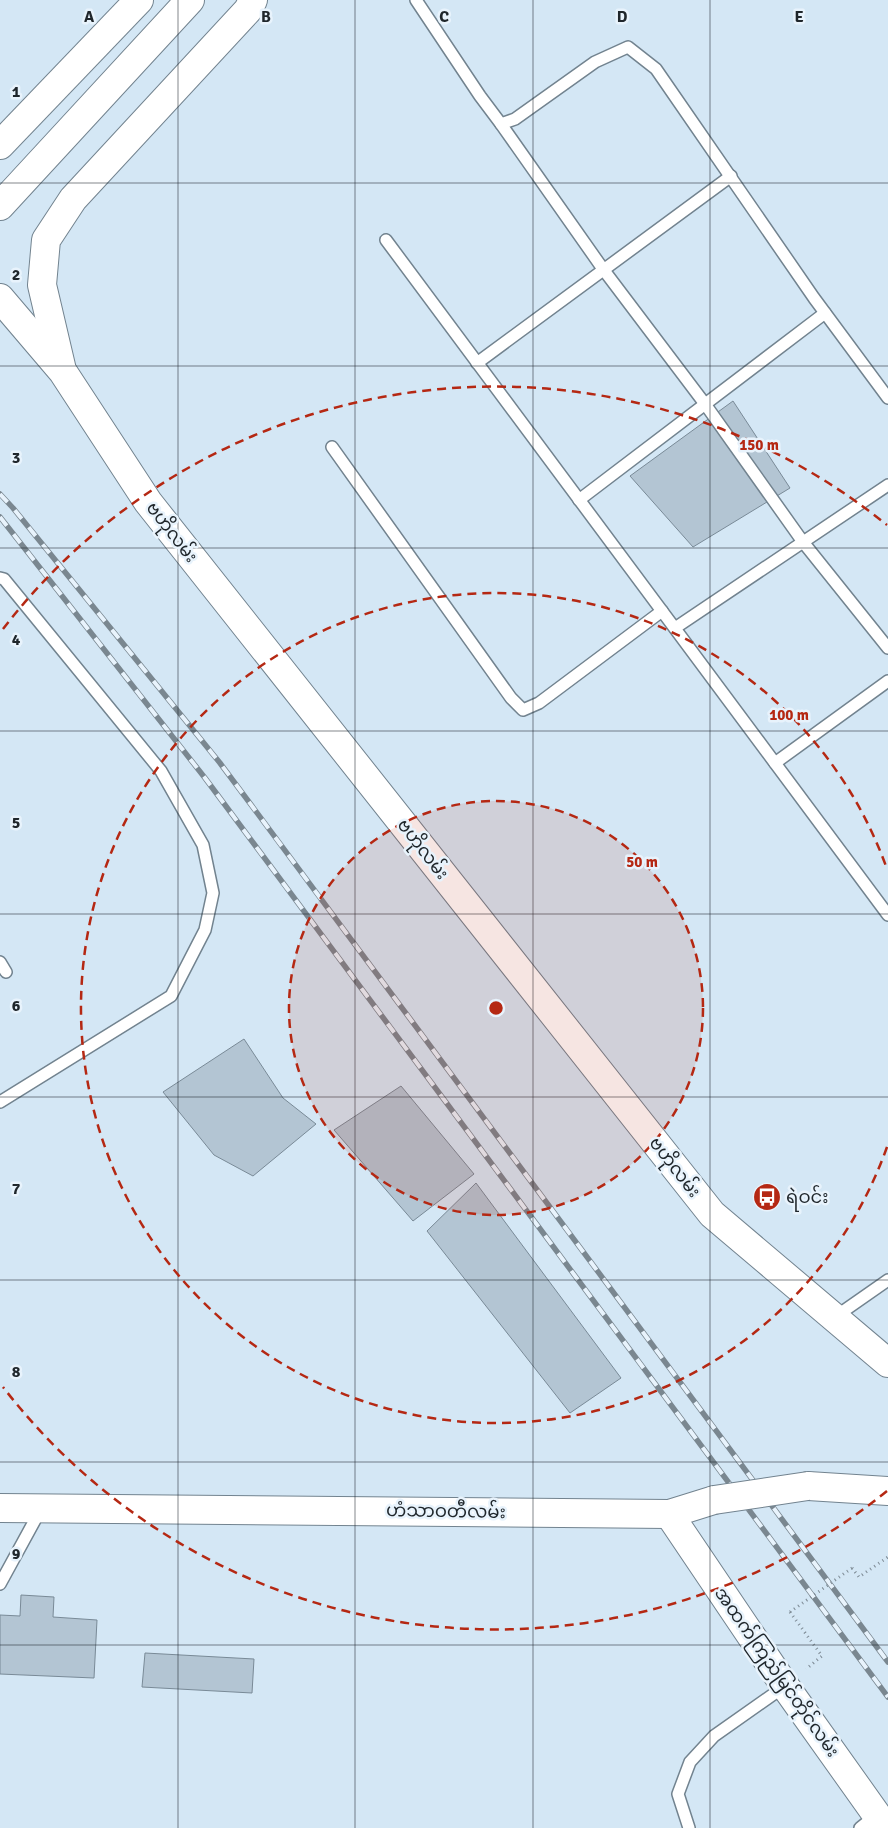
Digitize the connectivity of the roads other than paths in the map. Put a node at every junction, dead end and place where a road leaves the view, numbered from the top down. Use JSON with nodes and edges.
{"nodes":[{"id":1,"x":139,"y":0,"type":"edge"},
{"id":2,"x":190,"y":0,"type":"edge"},
{"id":3,"x":253,"y":0,"type":"edge"},
{"id":4,"x":416,"y":0,"type":"edge"},
{"id":5,"x":501,"y":124,"type":"junction"},
{"id":6,"x":0,"y":145,"type":"edge"},
{"id":7,"x":730,"y":176,"type":"junction"},
{"id":8,"x":0,"y":206,"type":"edge"},
{"id":9,"x":386,"y":240,"type":"dead end"},
{"id":10,"x":603,"y":269,"type":"junction"},
{"id":11,"x":0,"y":298,"type":"edge"},
{"id":12,"x":825,"y":313,"type":"junction"},
{"id":13,"x":477,"y":363,"type":"junction"},
{"id":14,"x":63,"y":372,"type":"junction"},
{"id":15,"x":888,"y":398,"type":"edge"},
{"id":16,"x":705,"y":404,"type":"junction"},
{"id":17,"x":332,"y":446,"type":"dead end"},
{"id":18,"x":888,"y":485,"type":"edge"},
{"id":19,"x":579,"y":500,"type":"junction"},
{"id":20,"x":803,"y":542,"type":"junction"},
{"id":21,"x":0,"y":578,"type":"edge"},
{"id":22,"x":662,"y":611,"type":"junction"},
{"id":23,"x":675,"y":628,"type":"junction"},
{"id":24,"x":888,"y":648,"type":"edge"},
{"id":25,"x":888,"y":680,"type":"edge"},
{"id":26,"x":775,"y":763,"type":"junction"},
{"id":27,"x":886,"y":909,"type":"edge"},
{"id":28,"x":0,"y":962,"type":"edge"},
{"id":29,"x":6,"y":972,"type":"dead end"},
{"id":30,"x":0,"y":1102,"type":"edge"},
{"id":31,"x":888,"y":1280,"type":"edge"},
{"id":32,"x":834,"y":1318,"type":"junction"},
{"id":33,"x":888,"y":1363,"type":"edge"},
{"id":34,"x":888,"y":1491,"type":"edge"},
{"id":35,"x":0,"y":1508,"type":"edge"},
{"id":36,"x":42,"y":1508,"type":"junction"},
{"id":37,"x":669,"y":1514,"type":"junction"},
{"id":38,"x":0,"y":1584,"type":"edge"},
{"id":39,"x":785,"y":1686,"type":"junction"},
{"id":40,"x":874,"y":1824,"type":"edge"},
{"id":41,"x":689,"y":1828,"type":"edge"}],
"edges":[{"from":1,"to":6,"type":"main road"},
{"from":2,"to":8,"type":"main road"},
{"from":3,"to":14,"type":"main road"},
{"from":4,"to":5,"type":"lane"},
{"from":5,"to":7,"type":"lane"},
{"from":5,"to":10,"type":"lane"},
{"from":7,"to":10,"type":"lane"},
{"from":7,"to":12,"type":"lane"},
{"from":9,"to":13,"type":"lane"},
{"from":10,"to":13,"type":"lane"},
{"from":10,"to":16,"type":"lane"},
{"from":11,"to":14,"type":"main road","name":"ဗဟိုလမ်း"},
{"from":12,"to":15,"type":"lane"},
{"from":12,"to":16,"type":"lane"},
{"from":13,"to":19,"type":"lane"},
{"from":14,"to":32,"type":"main road","name":"ဗဟိုလမ်း"},
{"from":16,"to":19,"type":"lane"},
{"from":16,"to":20,"type":"lane"},
{"from":17,"to":22,"type":"lane"},
{"from":18,"to":20,"type":"lane"},
{"from":19,"to":22,"type":"lane"},
{"from":20,"to":23,"type":"lane"},
{"from":20,"to":24,"type":"lane"},
{"from":21,"to":30,"type":"lane"},
{"from":22,"to":23,"type":"lane"},
{"from":23,"to":26,"type":"lane"},
{"from":25,"to":26,"type":"lane"},
{"from":26,"to":27,"type":"lane"},
{"from":28,"to":29,"type":"lane"},
{"from":31,"to":32,"type":"lane"},
{"from":32,"to":33,"type":"main road","name":"ဗဟိုလမ်း"},
{"from":34,"to":37,"type":"main road","name":"ဟံသာဝတီလမ်း","bridge":true},
{"from":35,"to":36,"type":"main road","name":"ဟံသာဝတီလမ်း"},
{"from":36,"to":37,"type":"main road","name":"ဟံသာဝတီလမ်း"},
{"from":36,"to":38,"type":"lane"},
{"from":37,"to":39,"type":"main road","name":"အထက်ကြည်မြင်တိုင်လမ်း"},
{"from":39,"to":40,"type":"main road","name":"အထက်ကြည်မြင်တိုင်လမ်း"},
{"from":39,"to":41,"type":"lane"}]}
